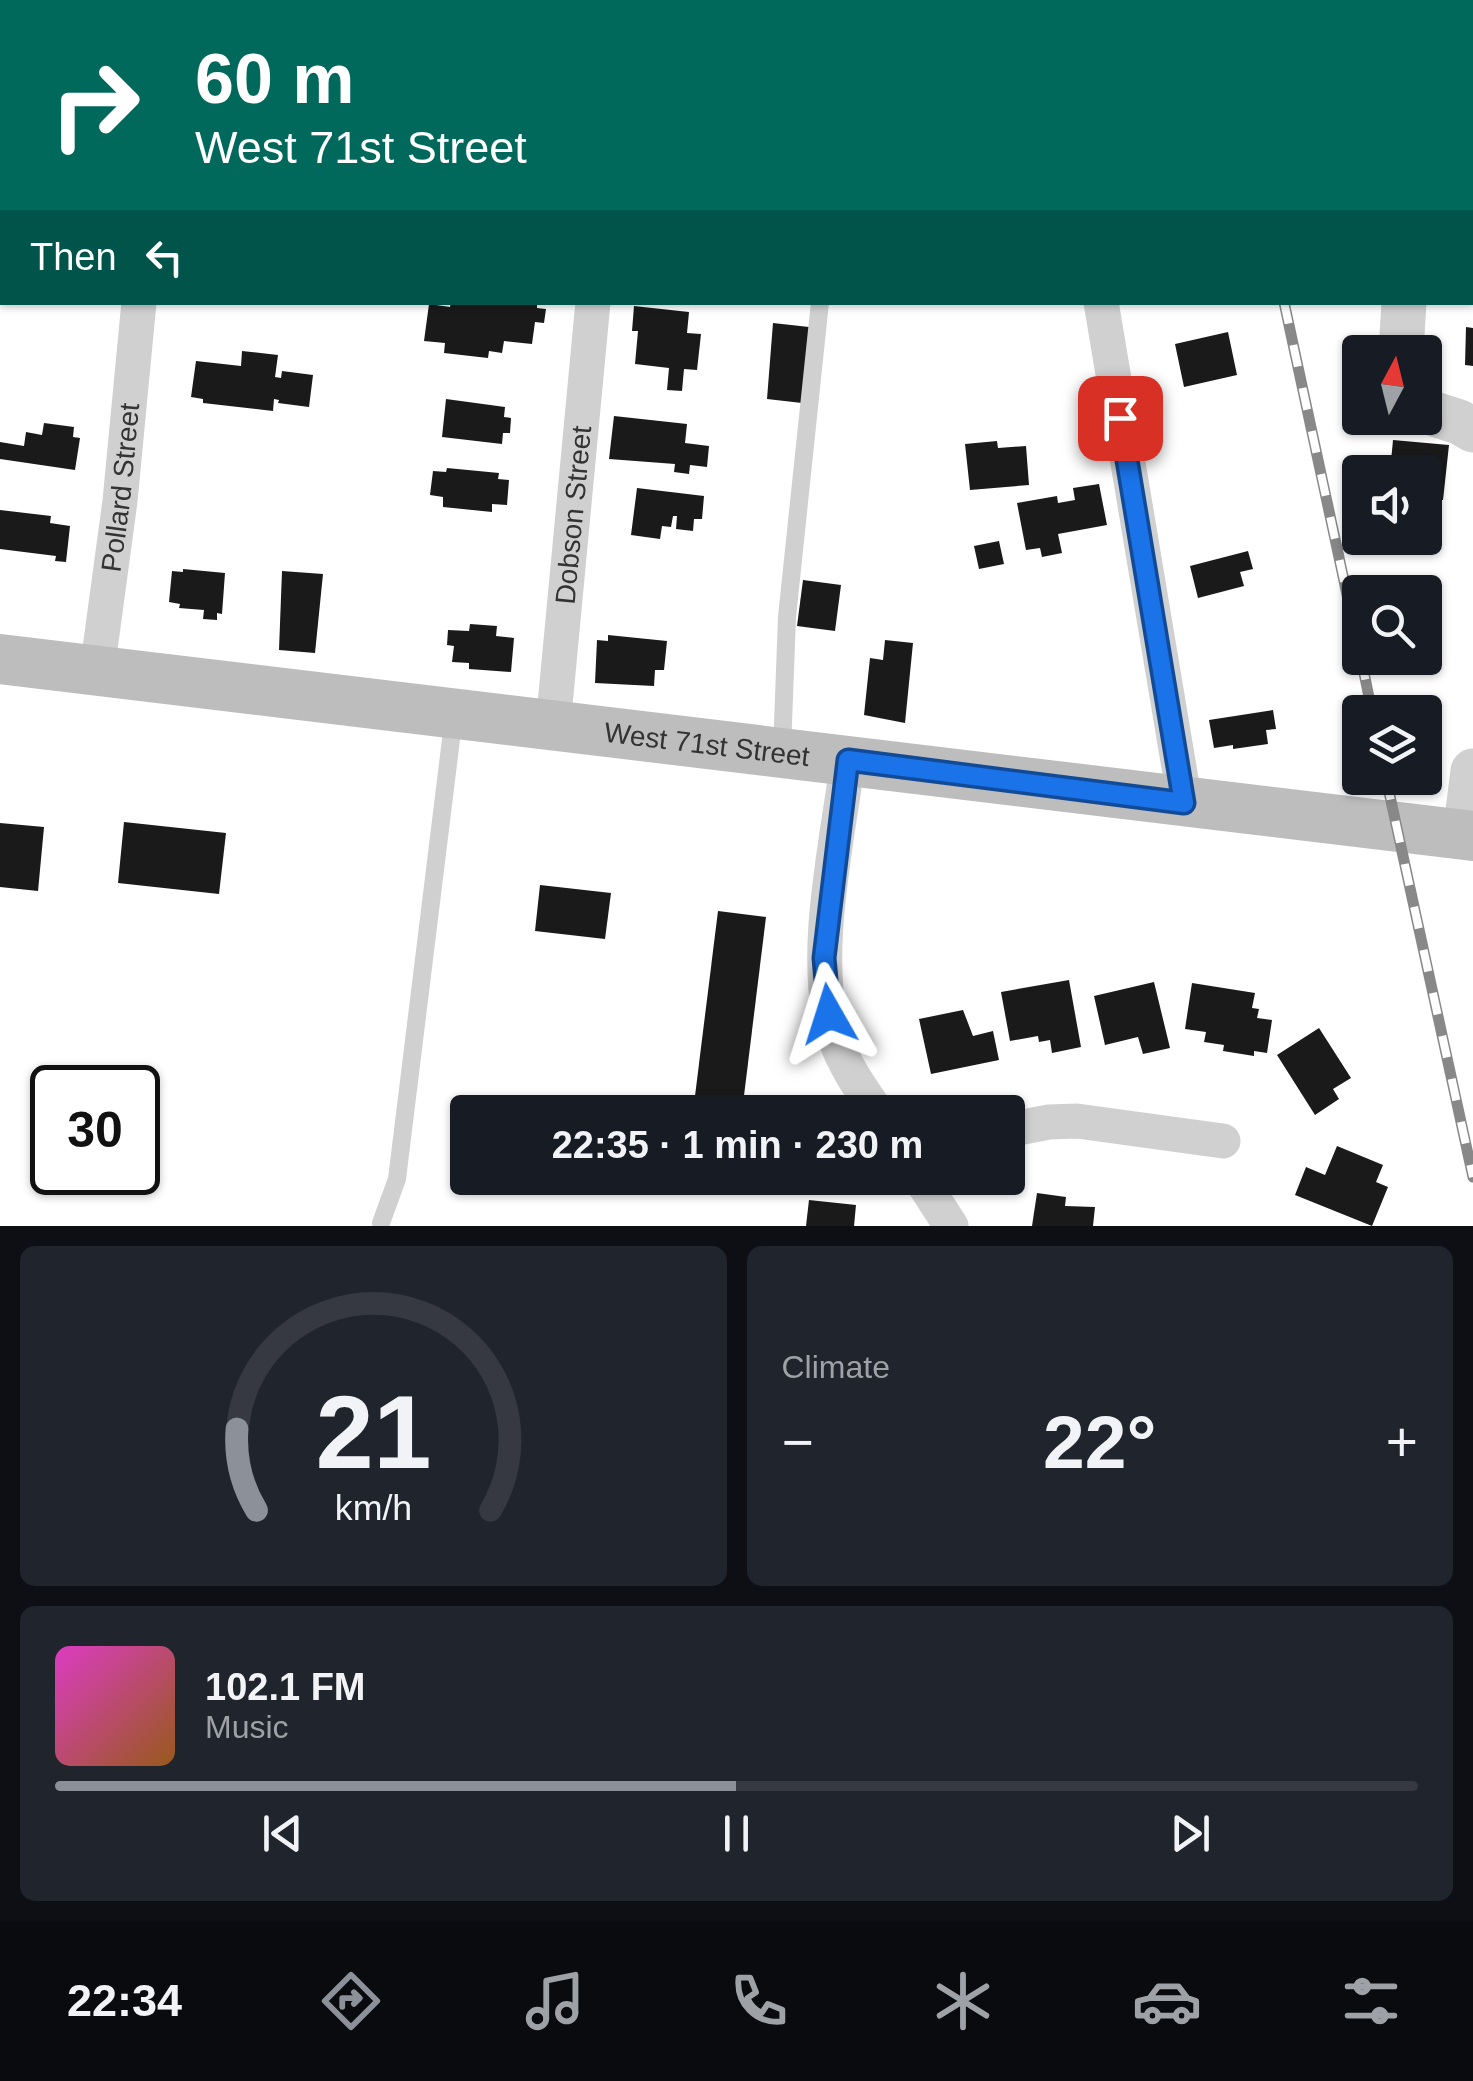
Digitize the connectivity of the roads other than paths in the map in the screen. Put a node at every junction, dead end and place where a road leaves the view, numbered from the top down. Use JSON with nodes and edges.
{"nodes":[{"id":1,"x":139,"y":305,"type":"edge"},
{"id":2,"x":594,"y":305,"type":"edge"},
{"id":3,"x":820,"y":305,"type":"edge"},
{"id":4,"x":1101,"y":305,"type":"edge"},
{"id":5,"x":1404,"y":305,"type":"edge"},
{"id":6,"x":1402,"y":335,"type":"edge"},
{"id":7,"x":1442,"y":412,"type":"edge"},
{"id":8,"x":1442,"y":416,"type":"edge"},
{"id":9,"x":1473,"y":416,"type":"edge"},
{"id":10,"x":1473,"y":430,"type":"edge"},
{"id":11,"x":0,"y":659,"type":"edge"},
{"id":12,"x":96,"y":671,"type":"junction"},
{"id":13,"x":454,"y":714,"type":"junction"},
{"id":14,"x":553,"y":726,"type":"junction"},
{"id":15,"x":782,"y":753,"type":"junction"},
{"id":16,"x":848,"y":760,"type":"junction"},
{"id":17,"x":1473,"y":771,"type":"edge"},
{"id":18,"x":1184,"y":803,"type":"junction"},
{"id":19,"x":1469,"y":836,"type":"edge"},
{"id":20,"x":866,"y":1095,"type":"edge"},
{"id":21,"x":1025,"y":1127,"type":"edge"},
{"id":22,"x":1224,"y":1141,"type":"dead end"},
{"id":23,"x":931,"y":1195,"type":"edge"},
{"id":24,"x":381,"y":1222,"type":"dead end"},
{"id":25,"x":950,"y":1226,"type":"edge"}],
"edges":[{"from":1,"to":12,"type":"street","name":"Pollard Street"},
{"from":2,"to":14,"type":"street","name":"Dobson Street"},
{"from":3,"to":15,"type":"lane"},
{"from":4,"to":18,"type":"street"},
{"from":5,"to":6,"type":"street"},
{"from":7,"to":9,"type":"street"},
{"from":8,"to":10,"type":"street"},
{"from":11,"to":12,"type":"main road","name":"West 71st Street"},
{"from":12,"to":13,"type":"main road","name":"West 71st Street"},
{"from":13,"to":14,"type":"main road","name":"West 71st Street"},
{"from":13,"to":24,"type":"lane"},
{"from":14,"to":15,"type":"main road","name":"West 71st Street"},
{"from":15,"to":16,"type":"main road","name":"West 71st Street"},
{"from":16,"to":18,"type":"main road","name":"West 71st Street"},
{"from":16,"to":20,"type":"street"},
{"from":17,"to":19,"type":"street"},
{"from":18,"to":19,"type":"main road","name":"West 71st Street"},
{"from":21,"to":22,"type":"street"},
{"from":23,"to":25,"type":"street"}]}
